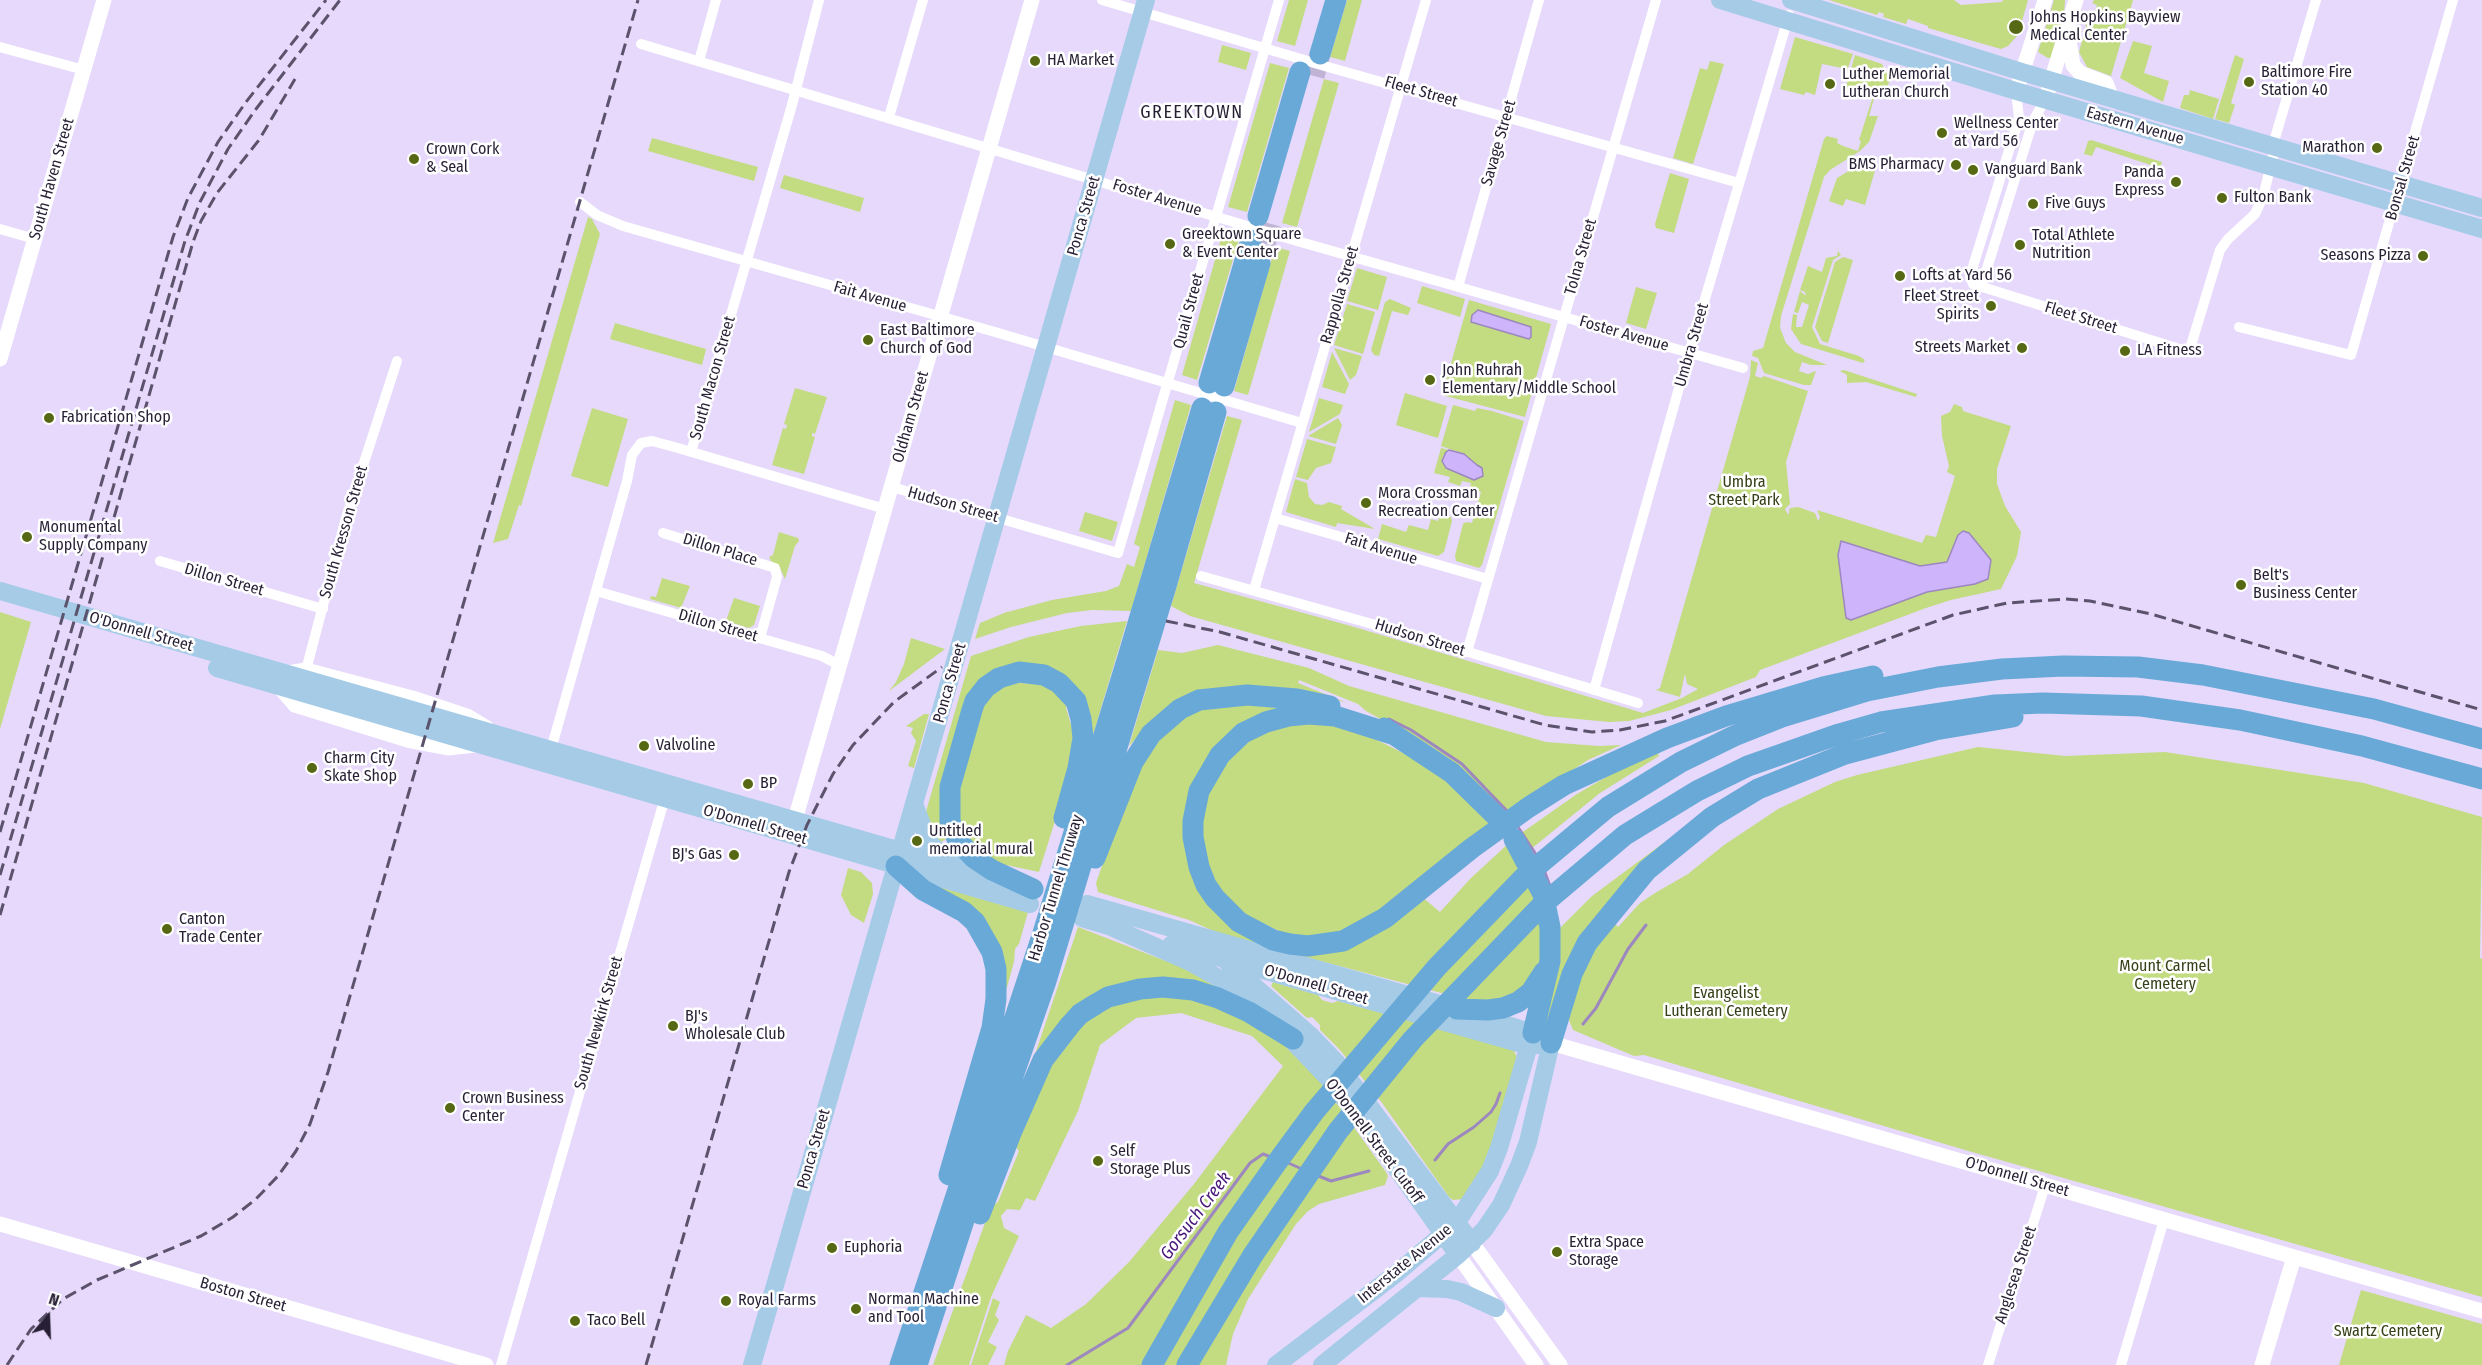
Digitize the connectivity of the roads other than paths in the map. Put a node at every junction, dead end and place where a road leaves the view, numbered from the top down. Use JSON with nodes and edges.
{"nodes":[{"id":1,"x":104,"y":0,"type":"edge"},
{"id":2,"x":716,"y":0,"type":"edge"},
{"id":3,"x":819,"y":0,"type":"edge"},
{"id":4,"x":923,"y":0,"type":"edge"},
{"id":5,"x":1032,"y":0,"type":"edge"},
{"id":6,"x":1102,"y":0,"type":"edge"},
{"id":7,"x":1278,"y":0,"type":"edge"},
{"id":8,"x":1321,"y":0,"type":"edge"},
{"id":9,"x":1336,"y":0,"type":"edge"},
{"id":10,"x":1426,"y":0,"type":"edge"},
{"id":11,"x":1539,"y":0,"type":"edge"},
{"id":12,"x":1656,"y":0,"type":"edge"},
{"id":13,"x":1720,"y":0,"type":"edge"},
{"id":14,"x":1792,"y":0,"type":"edge"},
{"id":15,"x":2045,"y":0,"type":"edge"},
{"id":16,"x":2076,"y":0,"type":"edge"},
{"id":17,"x":2316,"y":0,"type":"edge"},
{"id":18,"x":2453,"y":0,"type":"edge"},
{"id":19,"x":1144,"y":6,"type":"edge"},
{"id":20,"x":1787,"y":20,"type":"junction"},
{"id":21,"x":2068,"y":28,"type":"junction"},
{"id":22,"x":641,"y":44,"type":"dead end"},
{"id":23,"x":0,"y":47,"type":"edge"},
{"id":24,"x":1265,"y":47,"type":"junction"},
{"id":25,"x":699,"y":61,"type":"junction"},
{"id":26,"x":1310,"y":62,"type":"junction"},
{"id":27,"x":84,"y":70,"type":"junction"},
{"id":28,"x":2022,"y":72,"type":"junction"},
{"id":29,"x":2051,"y":81,"type":"junction"},
{"id":30,"x":1401,"y":86,"type":"junction"},
{"id":31,"x":795,"y":90,"type":"junction"},
{"id":32,"x":2016,"y":91,"type":"junction"},
{"id":33,"x":2112,"y":99,"type":"junction"},
{"id":34,"x":2045,"y":100,"type":"junction"},
{"id":35,"x":1507,"y":116,"type":"junction"},
{"id":36,"x":889,"y":117,"type":"junction"},
{"id":37,"x":1612,"y":146,"type":"junction"},
{"id":38,"x":990,"y":148,"type":"junction"},
{"id":39,"x":2275,"y":148,"type":"junction"},
{"id":40,"x":2271,"y":167,"type":"junction"},
{"id":41,"x":1095,"y":179,"type":"junction"},
{"id":42,"x":1739,"y":183,"type":"junction"},
{"id":43,"x":2401,"y":185,"type":"junction"},
{"id":44,"x":580,"y":202,"type":"dead end"},
{"id":45,"x":2395,"y":203,"type":"junction"},
{"id":46,"x":2482,"y":208,"type":"edge"},
{"id":47,"x":1215,"y":216,"type":"junction"},
{"id":48,"x":0,"y":229,"type":"edge"},
{"id":49,"x":2482,"y":229,"type":"edge"},
{"id":50,"x":1261,"y":230,"type":"junction"},
{"id":51,"x":35,"y":239,"type":"junction"},
{"id":52,"x":1352,"y":256,"type":"junction"},
{"id":53,"x":746,"y":262,"type":"junction"},
{"id":54,"x":1973,"y":284,"type":"junction"},
{"id":55,"x":1458,"y":287,"type":"junction"},
{"id":56,"x":939,"y":316,"type":"junction"},
{"id":57,"x":1564,"y":317,"type":"junction"},
{"id":58,"x":2239,"y":327,"type":"dead end"},
{"id":59,"x":1047,"y":347,"type":"junction"},
{"id":60,"x":1689,"y":352,"type":"junction"},
{"id":61,"x":0,"y":359,"type":"edge"},
{"id":62,"x":397,"y":361,"type":"dead end"},
{"id":63,"x":1743,"y":368,"type":"dead end"},
{"id":64,"x":1168,"y":383,"type":"junction"},
{"id":65,"x":1213,"y":397,"type":"junction"},
{"id":66,"x":1302,"y":423,"type":"junction"},
{"id":67,"x":691,"y":452,"type":"junction"},
{"id":68,"x":892,"y":487,"type":"junction"},
{"id":69,"x":885,"y":509,"type":"junction"},
{"id":70,"x":997,"y":517,"type":"junction"},
{"id":71,"x":1275,"y":518,"type":"junction"},
{"id":72,"x":663,"y":533,"type":"dead end"},
{"id":73,"x":1118,"y":553,"type":"joint"},
{"id":74,"x":160,"y":561,"type":"dead end"},
{"id":75,"x":1201,"y":576,"type":"dead end"},
{"id":76,"x":1488,"y":579,"type":"junction"},
{"id":77,"x":1254,"y":590,"type":"junction"},
{"id":78,"x":596,"y":591,"type":"junction"},
{"id":79,"x":0,"y":592,"type":"edge"},
{"id":80,"x":0,"y":603,"type":"edge"},
{"id":81,"x":323,"y":609,"type":"junction"},
{"id":82,"x":760,"y":638,"type":"junction"},
{"id":83,"x":1467,"y":652,"type":"junction"},
{"id":84,"x":839,"y":665,"type":"junction"},
{"id":85,"x":2063,"y":666,"type":"junction"},
{"id":86,"x":264,"y":674,"type":"junction"},
{"id":87,"x":304,"y":688,"type":"junction"},
{"id":88,"x":1594,"y":690,"type":"junction"},
{"id":89,"x":1638,"y":704,"type":"dead end"},
{"id":90,"x":2093,"y":704,"type":"junction"},
{"id":91,"x":1395,"y":735,"type":"junction"},
{"id":92,"x":2482,"y":739,"type":"edge"},
{"id":93,"x":2362,"y":746,"type":"junction"},
{"id":94,"x":549,"y":758,"type":"junction"},
{"id":95,"x":2482,"y":779,"type":"edge"},
{"id":96,"x":2482,"y":790,"type":"edge"},
{"id":97,"x":666,"y":792,"type":"junction"},
{"id":98,"x":914,"y":804,"type":"junction"},
{"id":99,"x":1499,"y":819,"type":"dead end"},
{"id":100,"x":793,"y":828,"type":"junction"},
{"id":101,"x":1514,"y":839,"type":"dead end"},
{"id":102,"x":898,"y":859,"type":"junction"},
{"id":103,"x":1070,"y":868,"type":"junction"},
{"id":104,"x":973,"y":872,"type":"junction"},
{"id":105,"x":1033,"y":894,"type":"junction"},
{"id":106,"x":1109,"y":926,"type":"junction"},
{"id":107,"x":1049,"y":935,"type":"junction"},
{"id":108,"x":1195,"y":935,"type":"junction"},
{"id":109,"x":1222,"y":958,"type":"junction"},
{"id":110,"x":1550,"y":961,"type":"junction"},
{"id":111,"x":1457,"y":1009,"type":"junction"},
{"id":112,"x":1293,"y":1039,"type":"junction"},
{"id":113,"x":1538,"y":1040,"type":"junction"},
{"id":114,"x":2045,"y":1186,"type":"junction"},
{"id":115,"x":2164,"y":1220,"type":"junction"},
{"id":116,"x":1456,"y":1222,"type":"junction"},
{"id":117,"x":0,"y":1224,"type":"edge"},
{"id":118,"x":1443,"y":1234,"type":"junction"},
{"id":119,"x":1472,"y":1243,"type":"junction"},
{"id":120,"x":1458,"y":1255,"type":"junction"},
{"id":121,"x":2294,"y":1257,"type":"junction"},
{"id":122,"x":1417,"y":1288,"type":"junction"},
{"id":123,"x":1496,"y":1308,"type":"junction"},
{"id":124,"x":2482,"y":1311,"type":"edge"},
{"id":125,"x":909,"y":1335,"type":"junction"},
{"id":126,"x":486,"y":1365,"type":"edge"},
{"id":127,"x":501,"y":1365,"type":"edge"},
{"id":128,"x":752,"y":1365,"type":"edge"},
{"id":129,"x":900,"y":1365,"type":"edge"},
{"id":130,"x":919,"y":1365,"type":"edge"},
{"id":131,"x":1152,"y":1365,"type":"edge"},
{"id":132,"x":1187,"y":1365,"type":"edge"},
{"id":133,"x":1276,"y":1365,"type":"edge"},
{"id":134,"x":1322,"y":1365,"type":"edge"},
{"id":135,"x":1536,"y":1365,"type":"edge"},
{"id":136,"x":1560,"y":1365,"type":"edge"},
{"id":137,"x":1988,"y":1365,"type":"edge"},
{"id":138,"x":2121,"y":1365,"type":"edge"},
{"id":139,"x":2262,"y":1365,"type":"edge"}],
"edges":[{"from":1,"to":27,"type":"street","name":"South Haven Street"},
{"from":2,"to":25,"type":"street"},
{"from":3,"to":31,"type":"street","name":"South Macon Street"},
{"from":4,"to":36,"type":"street"},
{"from":5,"to":38,"type":"street","name":"Oldham Street"},
{"from":6,"to":19,"type":"street","name":"Fleet Street"},
{"from":7,"to":24,"type":"street","name":"Quail Street"},
{"from":8,"to":26,"type":"highway","name":"Harbor Tunnel Thruway"},
{"from":9,"to":26,"type":"highway","name":"Harbor Tunnel Thruway"},
{"from":10,"to":30,"type":"street","name":"Rappolla Street"},
{"from":11,"to":35,"type":"street","name":"Savage Street"},
{"from":12,"to":37,"type":"street","name":"Tolna Street"},
{"from":13,"to":20,"type":"main road","name":"Eastern Avenue"},
{"from":14,"to":20,"type":"street","name":"Umbra Street"},
{"from":14,"to":28,"type":"main road","name":"Eastern Avenue"},
{"from":15,"to":28,"type":"street"},
{"from":16,"to":21,"type":"street"},
{"from":17,"to":39,"type":"street"},
{"from":18,"to":43,"type":"street","name":"Bonsal Street"},
{"from":19,"to":24,"type":"street","name":"Fleet Street"},
{"from":19,"to":41,"type":"main road","name":"Ponca Street"},
{"from":20,"to":32,"type":"main road","name":"Eastern Avenue"},
{"from":20,"to":42,"type":"street","name":"Umbra Street"},
{"from":21,"to":29,"type":"street"},
{"from":21,"to":33,"type":"street"},
{"from":22,"to":25,"type":"street","name":"Foster Avenue"},
{"from":23,"to":27,"type":"street"},
{"from":24,"to":26,"type":"street","name":"Fleet Street"},
{"from":24,"to":47,"type":"street","name":"Quail Street"},
{"from":25,"to":31,"type":"street","name":"Foster Avenue"},
{"from":26,"to":30,"type":"street","name":"Fleet Street"},
{"from":26,"to":50,"type":"highway","name":"Harbor Tunnel Thruway"},
{"from":27,"to":51,"type":"street","name":"South Haven Street"},
{"from":28,"to":29,"type":"main road","name":"Eastern Avenue"},
{"from":28,"to":32,"type":"street"},
{"from":29,"to":33,"type":"main road","name":"Eastern Avenue"},
{"from":29,"to":34,"type":"street"},
{"from":30,"to":35,"type":"street","name":"Fleet Street"},
{"from":30,"to":52,"type":"street","name":"Rappolla Street"},
{"from":31,"to":36,"type":"street","name":"Foster Avenue"},
{"from":31,"to":53,"type":"street","name":"South Macon Street"},
{"from":32,"to":34,"type":"main road","name":"Eastern Avenue"},
{"from":32,"to":54,"type":"street"},
{"from":33,"to":39,"type":"main road","name":"Eastern Avenue"},
{"from":34,"to":40,"type":"main road","name":"Eastern Avenue"},
{"from":34,"to":54,"type":"street"},
{"from":35,"to":37,"type":"street","name":"Fleet Street"},
{"from":35,"to":55,"type":"street","name":"Savage Street"},
{"from":36,"to":38,"type":"street","name":"Foster Avenue"},
{"from":37,"to":42,"type":"street","name":"Fleet Street"},
{"from":37,"to":57,"type":"street","name":"Tolna Street"},
{"from":38,"to":41,"type":"street","name":"Foster Avenue"},
{"from":38,"to":56,"type":"street","name":"Oldham Street"},
{"from":39,"to":40,"type":"street"},
{"from":39,"to":43,"type":"main road","name":"Eastern Avenue"},
{"from":40,"to":45,"type":"main road","name":"Eastern Avenue"},
{"from":40,"to":54,"type":"street","name":"Fleet Street"},
{"from":41,"to":47,"type":"street","name":"Foster Avenue"},
{"from":41,"to":59,"type":"main road","name":"Ponca Street"},
{"from":42,"to":60,"type":"street","name":"Umbra Street"},
{"from":43,"to":45,"type":"street","name":"Bonsal Street"},
{"from":43,"to":46,"type":"main road","name":"Eastern Avenue"},
{"from":44,"to":53,"type":"street","name":"Fait Avenue"},
{"from":45,"to":49,"type":"main road","name":"Eastern Avenue"},
{"from":45,"to":58,"type":"street","name":"Bonsal Street"},
{"from":47,"to":50,"type":"street","name":"Foster Avenue"},
{"from":47,"to":64,"type":"street","name":"Quail Street"},
{"from":48,"to":51,"type":"street"},
{"from":50,"to":52,"type":"street","name":"Foster Avenue"},
{"from":50,"to":65,"type":"highway","name":"Harbor Tunnel Thruway"},
{"from":51,"to":61,"type":"street","name":"South Haven Street"},
{"from":52,"to":55,"type":"street","name":"Foster Avenue"},
{"from":52,"to":66,"type":"street","name":"Rappolla Street"},
{"from":53,"to":56,"type":"street","name":"Fait Avenue"},
{"from":53,"to":67,"type":"street","name":"South Macon Street"},
{"from":55,"to":57,"type":"street","name":"Foster Avenue"},
{"from":56,"to":59,"type":"street","name":"Fait Avenue"},
{"from":56,"to":68,"type":"street","name":"Oldham Street"},
{"from":57,"to":60,"type":"street","name":"Foster Avenue"},
{"from":57,"to":76,"type":"street","name":"Tolna Street"},
{"from":59,"to":64,"type":"street","name":"Fait Avenue"},
{"from":59,"to":70,"type":"main road","name":"Ponca Street"},
{"from":60,"to":63,"type":"street","name":"Foster Avenue"},
{"from":60,"to":88,"type":"street","name":"Umbra Street"},
{"from":62,"to":81,"type":"street","name":"South Kresson Street"},
{"from":64,"to":65,"type":"street","name":"Fait Avenue"},
{"from":64,"to":73,"type":"street","name":"Quail Street"},
{"from":65,"to":66,"type":"street","name":"Fait Avenue"},
{"from":65,"to":103,"type":"highway","name":"Harbor Tunnel Thruway"},
{"from":66,"to":71,"type":"street","name":"Rappolla Street"},
{"from":67,"to":69,"type":"street","name":"Hudson Street"},
{"from":67,"to":78,"type":"street","name":"South Macon Street"},
{"from":68,"to":69,"type":"street","name":"Oldham Street"},
{"from":68,"to":70,"type":"street","name":"Hudson Street"},
{"from":69,"to":84,"type":"street","name":"Oldham Street"},
{"from":70,"to":73,"type":"street","name":"Hudson Street"},
{"from":70,"to":98,"type":"main road","name":"Ponca Street"},
{"from":71,"to":76,"type":"street","name":"Fait Avenue"},
{"from":71,"to":77,"type":"street","name":"Rappolla Street"},
{"from":72,"to":82,"type":"street","name":"Dillon Place"},
{"from":74,"to":81,"type":"street","name":"Dillon Street"},
{"from":75,"to":77,"type":"street","name":"Hudson Street"},
{"from":76,"to":83,"type":"street","name":"Tolna Street"},
{"from":77,"to":83,"type":"street","name":"Hudson Street"},
{"from":78,"to":82,"type":"street","name":"Dillon Street"},
{"from":78,"to":94,"type":"street","name":"South Macon Street"},
{"from":79,"to":86,"type":"street","name":"O'Donnell Street"},
{"from":79,"to":87,"type":"main road","name":"O'Donnell Street"},
{"from":80,"to":87,"type":"main road","name":"O'Donnell Street"},
{"from":81,"to":87,"type":"street","name":"South Kresson Street"},
{"from":82,"to":84,"type":"street","name":"Dillon Street"},
{"from":83,"to":88,"type":"street","name":"Hudson Street"},
{"from":84,"to":100,"type":"street","name":"Oldham Street"},
{"from":85,"to":91,"type":"highway"},
{"from":85,"to":92,"type":"highway"},
{"from":85,"to":131,"type":"highway"},
{"from":86,"to":87,"type":"street","name":"O'Donnell Street"},
{"from":86,"to":87,"type":"street","name":"O'Donnell Street"},
{"from":87,"to":94,"type":"main road","name":"O'Donnell Street"},
{"from":87,"to":94,"type":"main road","name":"O'Donnell Street"},
{"from":88,"to":89,"type":"street","name":"Hudson Street"},
{"from":90,"to":93,"type":"highway"},
{"from":90,"to":113,"type":"highway"},
{"from":90,"to":132,"type":"highway"},
{"from":91,"to":99,"type":"highway"},
{"from":91,"to":103,"type":"highway"},
{"from":93,"to":95,"type":"highway"},
{"from":93,"to":96,"type":"highway"},
{"from":94,"to":97,"type":"main road","name":"O'Donnell Street"},
{"from":97,"to":100,"type":"main road","name":"O'Donnell Street"},
{"from":97,"to":127,"type":"street","name":"South Newkirk Street"},
{"from":98,"to":102,"type":"main road","name":"Ponca Street"},
{"from":98,"to":104,"type":"main road"},
{"from":100,"to":102,"type":"main road","name":"O'Donnell Street"},
{"from":101,"to":110,"type":"highway"},
{"from":102,"to":104,"type":"main road","name":"O'Donnell Street"},
{"from":102,"to":105,"type":"main road","name":"O'Donnell Street"},
{"from":102,"to":125,"type":"highway"},
{"from":102,"to":128,"type":"main road","name":"Ponca Street"},
{"from":103,"to":105,"type":"highway"},
{"from":103,"to":107,"type":"highway"},
{"from":103,"to":107,"type":"highway"},
{"from":104,"to":105,"type":"main road","name":"O'Donnell Street"},
{"from":106,"to":108,"type":"main road","name":"O'Donnell Street"},
{"from":106,"to":109,"type":"main road","name":"O'Donnell Street"},
{"from":106,"to":112,"type":"main road","name":"O'Donnell Street Cutoff"},
{"from":107,"to":125,"type":"highway"},
{"from":107,"to":130,"type":"highway","name":"Harbor Tunnel Thruway"},
{"from":108,"to":109,"type":"main road","name":"O'Donnell Street Cutoff"},
{"from":108,"to":111,"type":"main road","name":"O'Donnell Street"},
{"from":109,"to":113,"type":"main road","name":"O'Donnell Street"},
{"from":109,"to":116,"type":"main road","name":"O'Donnell Street Cutoff"},
{"from":110,"to":111,"type":"highway"},
{"from":110,"to":113,"type":"highway"},
{"from":111,"to":113,"type":"main road","name":"O'Donnell Street"},
{"from":112,"to":118,"type":"main road","name":"O'Donnell Street Cutoff"},
{"from":112,"to":130,"type":"highway"},
{"from":113,"to":114,"type":"street","name":"O'Donnell Street"},
{"from":113,"to":116,"type":"main road","name":"Interstate Avenue"},
{"from":113,"to":119,"type":"main road","name":"Interstate Avenue"},
{"from":114,"to":115,"type":"street","name":"O'Donnell Street"},
{"from":114,"to":137,"type":"street","name":"Anglesea Street"},
{"from":115,"to":121,"type":"street","name":"O'Donnell Street"},
{"from":115,"to":138,"type":"street"},
{"from":116,"to":118,"type":"main road","name":"Interstate Avenue"},
{"from":116,"to":119,"type":"main road","name":"O'Donnell Street Cutoff"},
{"from":117,"to":126,"type":"street","name":"Boston Street"},
{"from":118,"to":120,"type":"main road","name":"O'Donnell Street Cutoff"},
{"from":118,"to":133,"type":"main road","name":"Interstate Avenue"},
{"from":119,"to":120,"type":"main road","name":"Interstate Avenue"},
{"from":119,"to":136,"type":"street","name":"O'Donnell Street Cutoff"},
{"from":120,"to":122,"type":"main road","name":"Interstate Avenue"},
{"from":120,"to":123,"type":"street","name":"O'Donnell Street Cutoff"},
{"from":121,"to":124,"type":"street","name":"O'Donnell Street"},
{"from":121,"to":139,"type":"street"},
{"from":122,"to":123,"type":"main road"},
{"from":122,"to":134,"type":"main road","name":"Interstate Avenue"},
{"from":123,"to":135,"type":"street","name":"O'Donnell Street Cutoff"},
{"from":125,"to":129,"type":"highway"}]}
